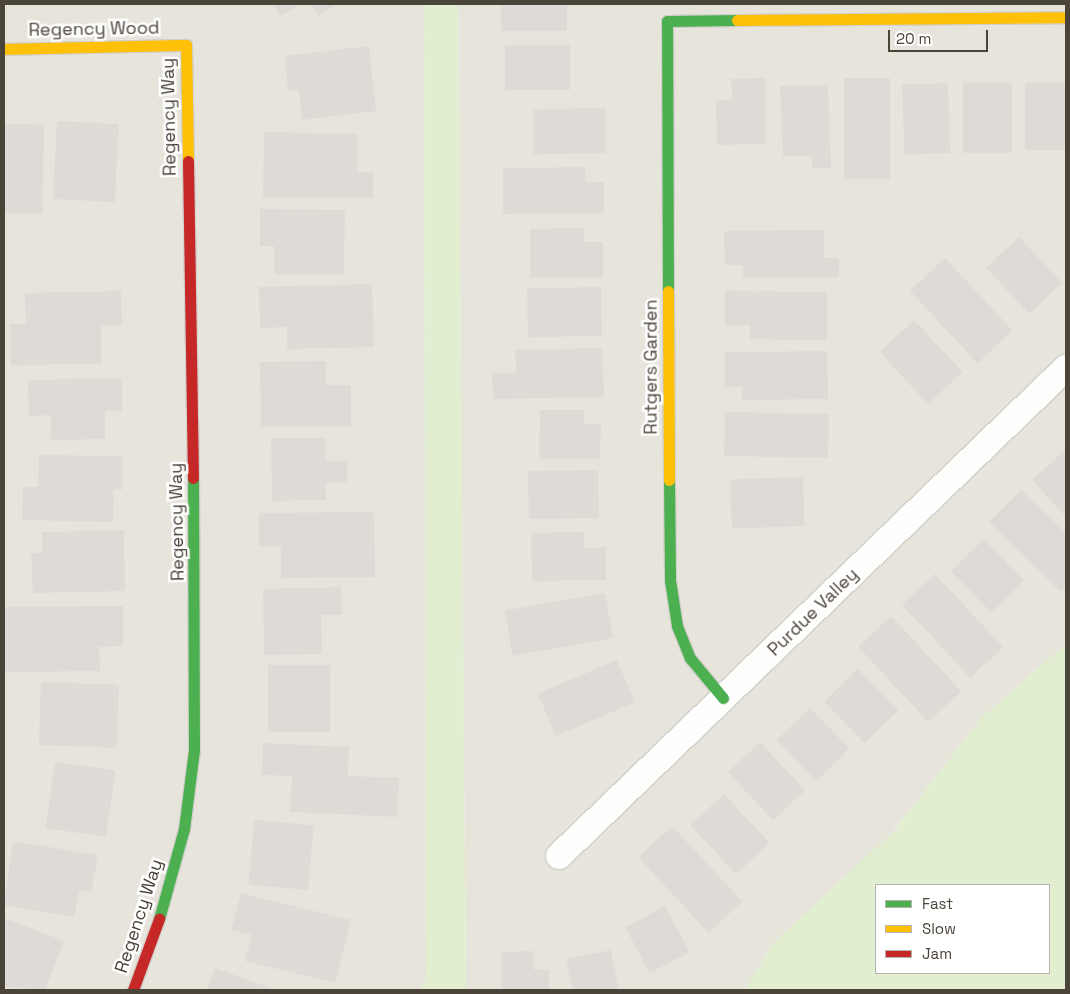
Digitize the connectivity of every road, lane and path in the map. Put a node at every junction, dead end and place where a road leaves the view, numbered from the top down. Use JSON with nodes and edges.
{"nodes":[{"id":1,"x":934,"y":11,"type":"edge"},
{"id":2,"x":1066,"y":17,"type":"edge"},
{"id":3,"x":186,"y":44,"type":"joint"},
{"id":4,"x":4,"y":49,"type":"edge"},
{"id":5,"x":1066,"y":368,"type":"edge"},
{"id":6,"x":723,"y":698,"type":"junction"},
{"id":7,"x":559,"y":856,"type":"dead end"},
{"id":8,"x":133,"y":990,"type":"edge"}],
"edges":[{"from":1,"to":2,"type":"street"},
{"from":1,"to":6,"type":"street","name":"Rutgers Garden"},
{"from":3,"to":4,"type":"street","name":"Regency Wood"},
{"from":3,"to":8,"type":"street","name":"Regency Way"},
{"from":5,"to":6,"type":"street","name":"Purdue Valley"},
{"from":6,"to":7,"type":"street","name":"Purdue Valley"}]}
